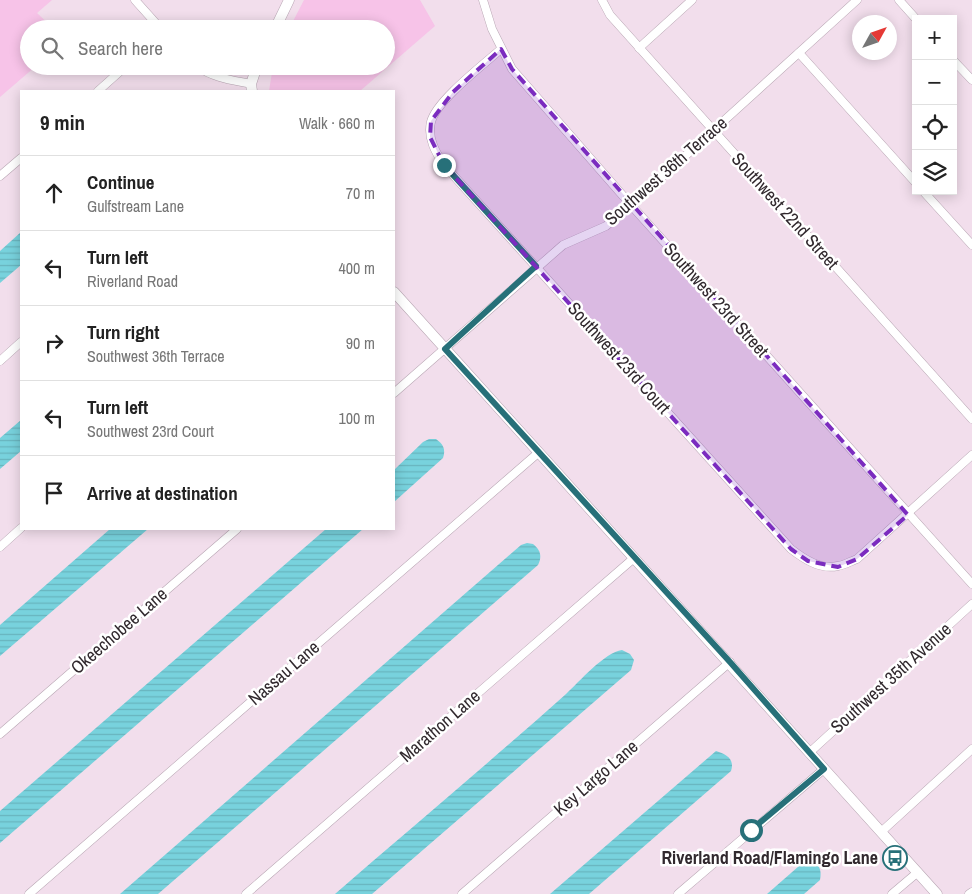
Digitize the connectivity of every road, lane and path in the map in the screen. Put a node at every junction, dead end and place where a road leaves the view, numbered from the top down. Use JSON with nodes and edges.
{"nodes":[{"id":1,"x":135,"y":0,"type":"edge"},
{"id":2,"x":289,"y":0,"type":"edge"},
{"id":3,"x":483,"y":0,"type":"edge"},
{"id":4,"x":602,"y":0,"type":"edge"},
{"id":5,"x":692,"y":0,"type":"edge"},
{"id":6,"x":857,"y":0,"type":"edge"},
{"id":7,"x":899,"y":0,"type":"edge"},
{"id":8,"x":912,"y":15,"type":"edge"},
{"id":9,"x":153,"y":20,"type":"edge"},
{"id":10,"x":279,"y":20,"type":"edge"},
{"id":11,"x":639,"y":48,"type":"junction"},
{"id":12,"x":501,"y":50,"type":"junction"},
{"id":13,"x":799,"y":53,"type":"junction"},
{"id":14,"x":957,"y":64,"type":"edge"},
{"id":15,"x":116,"y":75,"type":"edge"},
{"id":16,"x":214,"y":75,"type":"edge"},
{"id":17,"x":255,"y":75,"type":"edge"},
{"id":18,"x":972,"y":80,"type":"edge"},
{"id":19,"x":252,"y":88,"type":"edge"},
{"id":20,"x":99,"y":90,"type":"edge"},
{"id":21,"x":713,"y":131,"type":"junction"},
{"id":22,"x":20,"y":159,"type":"edge"},
{"id":23,"x":0,"y":176,"type":"edge"},
{"id":24,"x":912,"y":179,"type":"edge"},
{"id":25,"x":927,"y":195,"type":"edge"},
{"id":26,"x":631,"y":205,"type":"junction"},
{"id":27,"x":972,"y":246,"type":"edge"},
{"id":28,"x":536,"y":266,"type":"junction"},
{"id":29,"x":395,"y":293,"type":"edge"},
{"id":30,"x":20,"y":343,"type":"edge"},
{"id":31,"x":445,"y":349,"type":"junction"},
{"id":32,"x":0,"y":361,"type":"edge"},
{"id":33,"x":395,"y":392,"type":"edge"},
{"id":34,"x":972,"y":419,"type":"edge"},
{"id":35,"x":538,"y":452,"type":"junction"},
{"id":36,"x":972,"y":455,"type":"edge"},
{"id":37,"x":908,"y":514,"type":"junction"},
{"id":38,"x":20,"y":529,"type":"edge"},
{"id":39,"x":236,"y":530,"type":"edge"},
{"id":40,"x":0,"y":547,"type":"edge"},
{"id":41,"x":634,"y":558,"type":"junction"},
{"id":42,"x":972,"y":584,"type":"edge"},
{"id":43,"x":972,"y":604,"type":"edge"},
{"id":44,"x":730,"y":662,"type":"junction"},
{"id":45,"x":0,"y":734,"type":"edge"},
{"id":46,"x":972,"y":750,"type":"edge"},
{"id":47,"x":809,"y":753,"type":"junction"},
{"id":48,"x":824,"y":769,"type":"junction"},
{"id":49,"x":881,"y":832,"type":"junction"},
{"id":50,"x":918,"y":872,"type":"junction"},
{"id":51,"x":29,"y":894,"type":"edge"},
{"id":52,"x":246,"y":894,"type":"edge"},
{"id":53,"x":462,"y":894,"type":"edge"},
{"id":54,"x":678,"y":894,"type":"edge"},
{"id":55,"x":892,"y":894,"type":"edge"},
{"id":56,"x":937,"y":894,"type":"edge"}],
"edges":[{"from":1,"to":9,"type":"street"},
{"from":2,"to":10,"type":"street"},
{"from":3,"to":12,"type":"street","name":"Southwest 23rd Street"},
{"from":4,"to":11,"type":"street","name":"Southwest 22nd Street"},
{"from":5,"to":11,"type":"street"},
{"from":6,"to":13,"type":"street","name":"Southwest 36th Terrace"},
{"from":7,"to":8,"type":"street"},
{"from":11,"to":21,"type":"street","name":"Southwest 22nd Street"},
{"from":12,"to":26,"type":"street","name":"Southwest 23rd Street"},
{"from":12,"to":28,"type":"street","name":"Southwest 23rd Court"},
{"from":13,"to":21,"type":"street","name":"Southwest 36th Terrace"},
{"from":13,"to":24,"type":"street"},
{"from":14,"to":18,"type":"street"},
{"from":15,"to":20,"type":"street"},
{"from":16,"to":19,"type":"street"},
{"from":17,"to":19,"type":"street"},
{"from":21,"to":26,"type":"street","name":"Southwest 36th Terrace"},
{"from":21,"to":34,"type":"street","name":"Southwest 22nd Street"},
{"from":22,"to":23,"type":"street"},
{"from":25,"to":27,"type":"street"},
{"from":26,"to":28,"type":"street","name":"Southwest 36th Terrace"},
{"from":26,"to":37,"type":"street","name":"Southwest 23rd Street"},
{"from":28,"to":31,"type":"street","name":"Southwest 36th Terrace"},
{"from":28,"to":37,"type":"street","name":"Southwest 23rd Court"},
{"from":29,"to":31,"type":"street"},
{"from":30,"to":32,"type":"street"},
{"from":31,"to":33,"type":"street"},
{"from":31,"to":35,"type":"street"},
{"from":35,"to":41,"type":"street"},
{"from":35,"to":51,"type":"street","name":"Nassau Lane"},
{"from":36,"to":37,"type":"street"},
{"from":37,"to":42,"type":"street","name":"Southwest 23rd Street"},
{"from":38,"to":40,"type":"street"},
{"from":39,"to":45,"type":"street","name":"Okeechobee Lane"},
{"from":41,"to":44,"type":"street"},
{"from":41,"to":52,"type":"street","name":"Marathon Lane"},
{"from":43,"to":47,"type":"street","name":"Southwest 35th Avenue"},
{"from":44,"to":47,"type":"street"},
{"from":44,"to":53,"type":"street","name":"Key Largo Lane"},
{"from":46,"to":49,"type":"street"},
{"from":47,"to":48,"type":"street"},
{"from":48,"to":49,"type":"street"},
{"from":48,"to":54,"type":"street"},
{"from":49,"to":50,"type":"street"},
{"from":50,"to":55,"type":"street"},
{"from":50,"to":56,"type":"street"}]}
